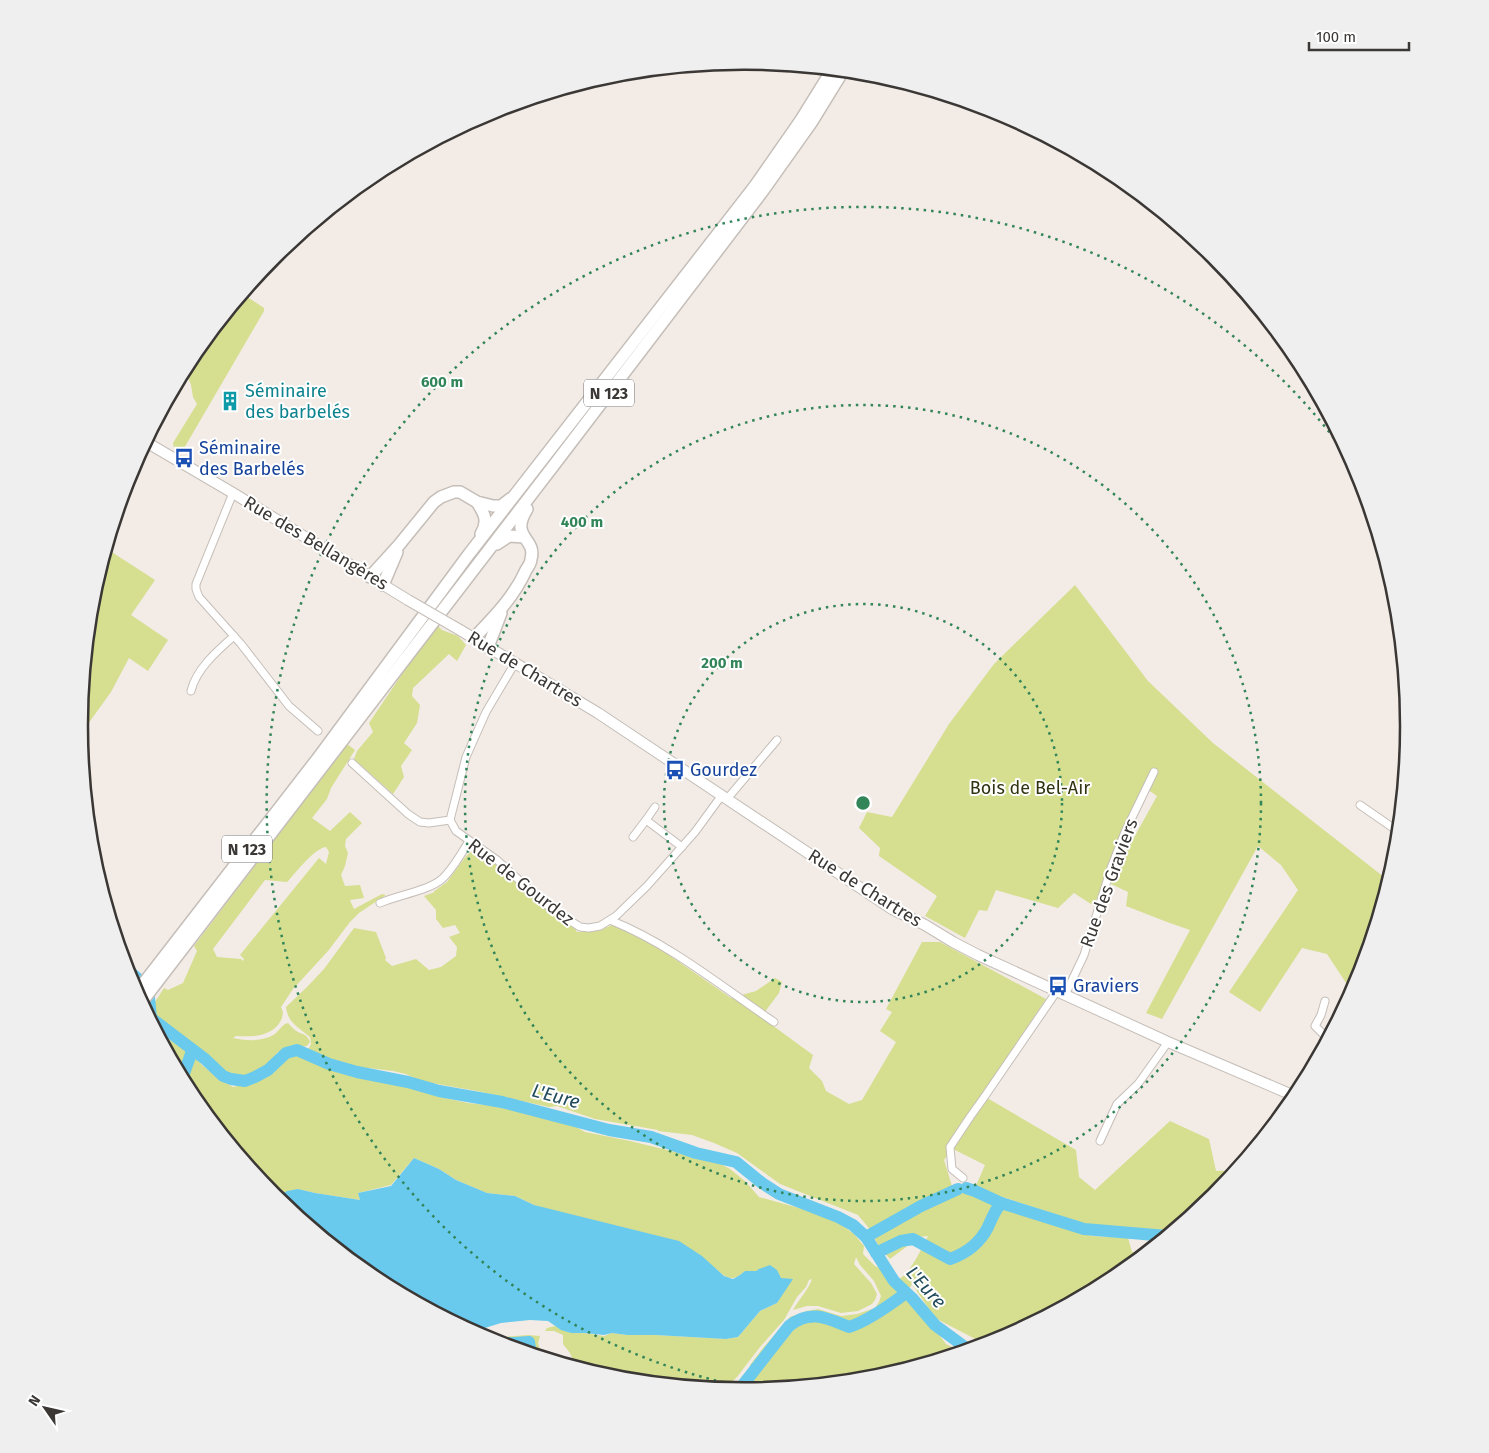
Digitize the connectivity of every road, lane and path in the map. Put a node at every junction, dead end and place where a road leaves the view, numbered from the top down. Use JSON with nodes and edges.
{"nodes":[{"id":1,"x":828,"y":76,"type":"edge"},
{"id":2,"x":839,"y":77,"type":"edge"},
{"id":3,"x":152,"y":445,"type":"edge"},
{"id":4,"x":554,"y":465,"type":"junction"},
{"id":5,"x":233,"y":493,"type":"junction"},
{"id":6,"x":515,"y":495,"type":"junction"},
{"id":7,"x":477,"y":502,"type":"junction"},
{"id":8,"x":524,"y":537,"type":"junction"},
{"id":9,"x":399,"y":545,"type":"junction"},
{"id":10,"x":489,"y":550,"type":"junction"},
{"id":11,"x":469,"y":554,"type":"junction"},
{"id":12,"x":370,"y":577,"type":"junction"},
{"id":13,"x":383,"y":585,"type":"junction"},
{"id":14,"x":504,"y":607,"type":"junction"},
{"id":15,"x":460,"y":630,"type":"joint"},
{"id":16,"x":234,"y":636,"type":"junction"},
{"id":17,"x":474,"y":638,"type":"junction"},
{"id":18,"x":488,"y":647,"type":"junction"},
{"id":19,"x":515,"y":663,"type":"junction"},
{"id":20,"x":191,"y":691,"type":"dead end"},
{"id":21,"x":362,"y":707,"type":"junction"},
{"id":22,"x":318,"y":731,"type":"dead end"},
{"id":23,"x":777,"y":740,"type":"dead end"},
{"id":24,"x":352,"y":763,"type":"dead end"},
{"id":25,"x":1154,"y":772,"type":"dead end"},
{"id":26,"x":724,"y":797,"type":"junction"},
{"id":27,"x":1360,"y":805,"type":"dead end"},
{"id":28,"x":655,"y":807,"type":"dead end"},
{"id":29,"x":450,"y":820,"type":"junction"},
{"id":30,"x":646,"y":820,"type":"junction"},
{"id":31,"x":1392,"y":827,"type":"edge"},
{"id":32,"x":633,"y":837,"type":"dead end"},
{"id":33,"x":469,"y":841,"type":"junction"},
{"id":34,"x":682,"y":847,"type":"junction"},
{"id":35,"x":380,"y":903,"type":"dead end"},
{"id":36,"x":610,"y":920,"type":"junction"},
{"id":37,"x":180,"y":943,"type":"junction"},
{"id":38,"x":142,"y":986,"type":"edge"},
{"id":39,"x":1061,"y":993,"type":"junction"},
{"id":40,"x":146,"y":995,"type":"edge"},
{"id":41,"x":1325,"y":1001,"type":"dead end"},
{"id":42,"x":774,"y":1022,"type":"dead end"},
{"id":43,"x":1324,"y":1035,"type":"edge"},
{"id":44,"x":1168,"y":1042,"type":"junction"},
{"id":45,"x":1288,"y":1093,"type":"edge"},
{"id":46,"x":1100,"y":1141,"type":"dead end"},
{"id":47,"x":963,"y":1178,"type":"dead end"}],
"edges":[{"from":1,"to":6,"type":"main road","number":"N 123"},
{"from":2,"to":4,"type":"main road","number":"N 123"},
{"from":3,"to":5,"type":"main road","name":"Rue des Bellangères"},
{"from":4,"to":8,"type":"main road"},
{"from":4,"to":10,"type":"main road","number":"N 123"},
{"from":5,"to":12,"type":"main road","name":"Rue des Bellangères"},
{"from":5,"to":16,"type":"street"},
{"from":6,"to":7,"type":"main road"},
{"from":6,"to":11,"type":"main road","number":"N 123"},
{"from":7,"to":9,"type":"main road"},
{"from":7,"to":11,"type":"main road"},
{"from":8,"to":10,"type":"main road"},
{"from":8,"to":14,"type":"main road"},
{"from":9,"to":12,"type":"main road"},
{"from":9,"to":13,"type":"main road"},
{"from":10,"to":21,"type":"main road","number":"N 123"},
{"from":11,"to":21,"type":"main road","number":"N 123"},
{"from":12,"to":13,"type":"main road","name":"Rue des Bellangères"},
{"from":13,"to":15,"type":"main road","name":"Rue des Bellangères","bridge":true},
{"from":14,"to":17,"type":"main road"},
{"from":14,"to":18,"type":"main road"},
{"from":15,"to":17,"type":"main road","name":"Rue de Chartres"},
{"from":16,"to":20,"type":"street"},
{"from":16,"to":22,"type":"street"},
{"from":17,"to":18,"type":"main road","name":"Rue de Chartres"},
{"from":18,"to":19,"type":"main road","name":"Rue de Chartres"},
{"from":19,"to":26,"type":"main road","name":"Rue de Chartres"},
{"from":19,"to":29,"type":"street"},
{"from":21,"to":37,"type":"main road","number":"N 123"},
{"from":23,"to":26,"type":"street","name":"Rue de Gourdez"},
{"from":24,"to":29,"type":"street"},
{"from":25,"to":39,"type":"street","name":"Rue des Graviers"},
{"from":26,"to":34,"type":"street","name":"Rue de Gourdez"},
{"from":26,"to":39,"type":"main road","name":"Rue de Chartres"},
{"from":27,"to":31,"type":"street"},
{"from":28,"to":30,"type":"street"},
{"from":29,"to":33,"type":"street","name":"Rue de Gourdez"},
{"from":30,"to":32,"type":"street"},
{"from":30,"to":34,"type":"street"},
{"from":33,"to":35,"type":"street"},
{"from":33,"to":36,"type":"street","name":"Rue de Gourdez"},
{"from":34,"to":36,"type":"street","name":"Rue de Gourdez"},
{"from":36,"to":42,"type":"street"},
{"from":37,"to":38,"type":"main road","number":"N 123"},
{"from":37,"to":40,"type":"main road","number":"N 123"},
{"from":39,"to":44,"type":"main road","name":"Rue de Chartres"},
{"from":39,"to":47,"type":"street","name":"Rue des Graviers"},
{"from":41,"to":43,"type":"street"},
{"from":44,"to":45,"type":"main road","name":"Rue de Chartres"},
{"from":44,"to":46,"type":"street"}]}
